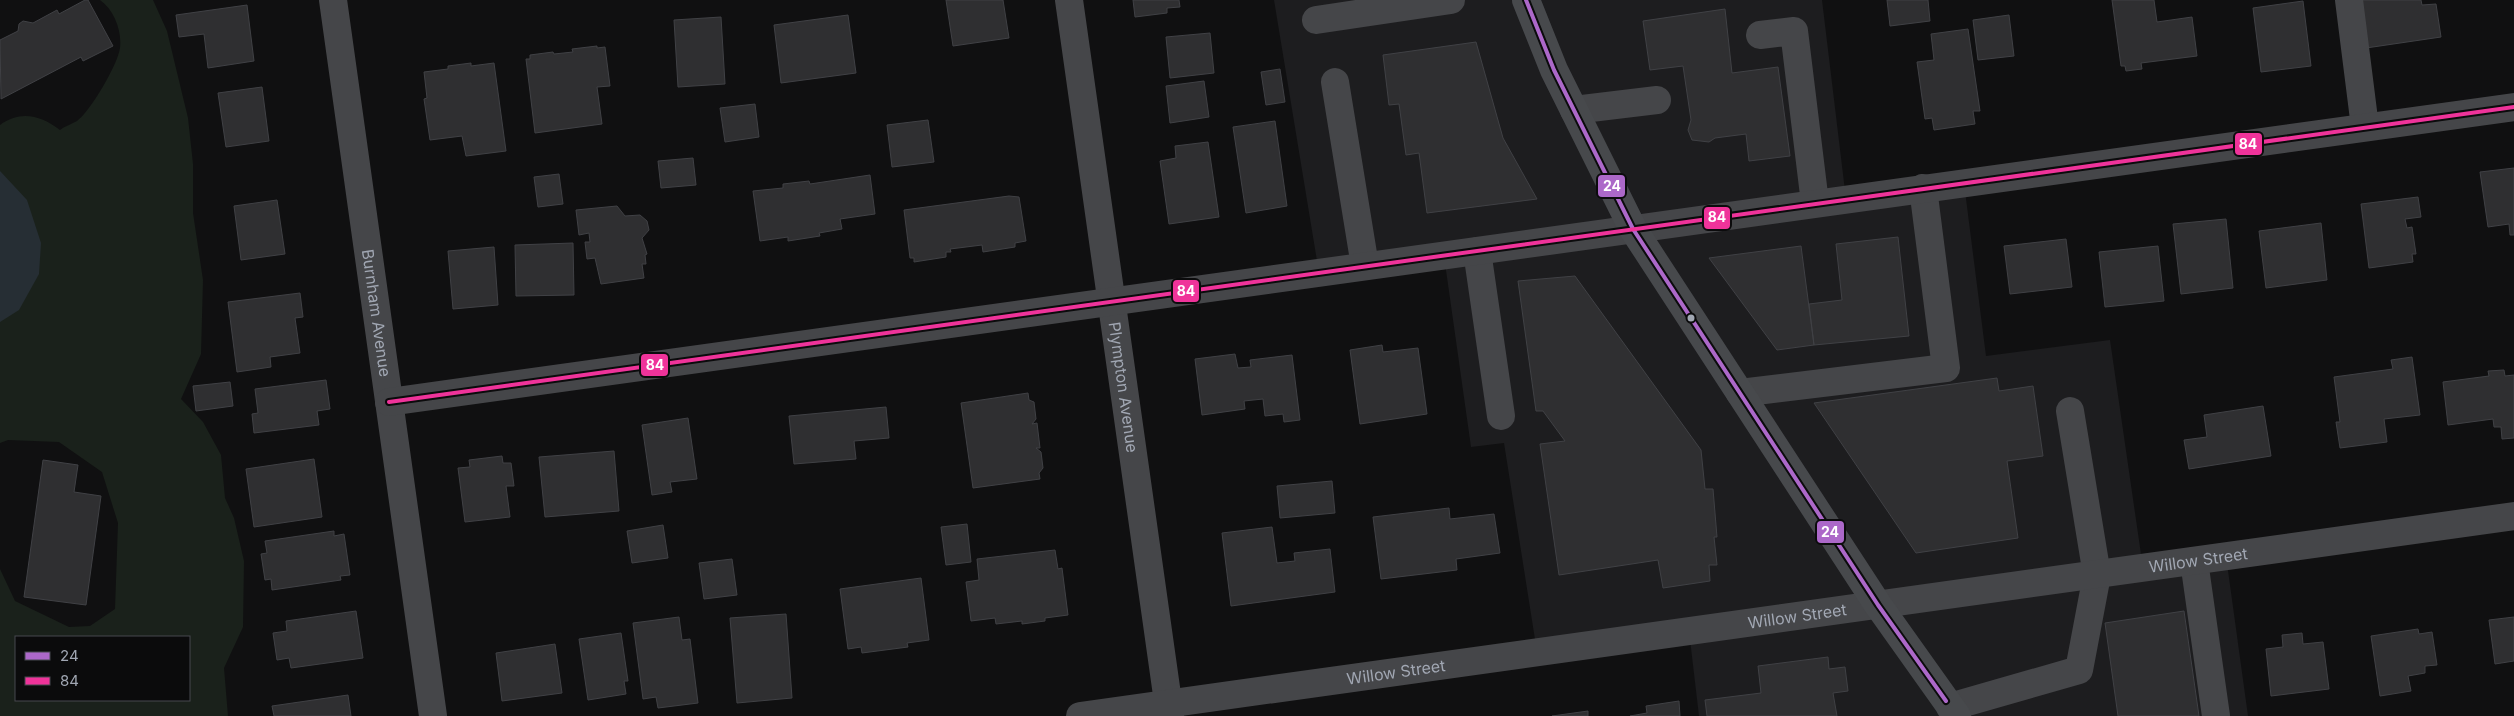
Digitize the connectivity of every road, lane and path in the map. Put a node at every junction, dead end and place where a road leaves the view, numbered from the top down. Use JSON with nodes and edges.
{"nodes":[{"id":1,"x":333,"y":0,"type":"edge"},
{"id":2,"x":1069,"y":0,"type":"edge"},
{"id":3,"x":1451,"y":0,"type":"edge"},
{"id":4,"x":1526,"y":0,"type":"edge"},
{"id":5,"x":2349,"y":0,"type":"edge"},
{"id":6,"x":1316,"y":20,"type":"dead end"},
{"id":7,"x":1760,"y":35,"type":"dead end"},
{"id":8,"x":1335,"y":82,"type":"dead end"},
{"id":9,"x":1657,"y":100,"type":"dead end"},
{"id":10,"x":2514,"y":107,"type":"edge"},
{"id":11,"x":1574,"y":110,"type":"junction"},
{"id":12,"x":2365,"y":127,"type":"junction"},
{"id":13,"x":1922,"y":188,"type":"junction"},
{"id":14,"x":1815,"y":203,"type":"junction"},
{"id":15,"x":1633,"y":229,"type":"junction"},
{"id":16,"x":1477,"y":251,"type":"junction"},
{"id":17,"x":1365,"y":266,"type":"junction"},
{"id":18,"x":1112,"y":302,"type":"junction"},
{"id":19,"x":1740,"y":393,"type":"junction"},
{"id":20,"x":389,"y":402,"type":"junction"},
{"id":21,"x":2070,"y":410,"type":"dead end"},
{"id":22,"x":1501,"y":416,"type":"dead end"},
{"id":23,"x":2514,"y":516,"type":"edge"},
{"id":24,"x":2194,"y":561,"type":"junction"},
{"id":25,"x":2097,"y":575,"type":"junction"},
{"id":26,"x":1878,"y":605,"type":"junction"},
{"id":27,"x":1169,"y":710,"type":"edge"},
{"id":28,"x":1954,"y":712,"type":"edge"},
{"id":29,"x":433,"y":716,"type":"edge"},
{"id":30,"x":1080,"y":716,"type":"edge"},
{"id":31,"x":2216,"y":716,"type":"edge"}],
"edges":[{"from":1,"to":20,"type":"street","name":"Burnham Avenue"},
{"from":2,"to":18,"type":"street","name":"Plympton Avenue"},
{"from":3,"to":6,"type":"street"},
{"from":4,"to":11,"type":"main road"},
{"from":5,"to":12,"type":"street"},
{"from":7,"to":14,"type":"street"},
{"from":8,"to":17,"type":"street"},
{"from":9,"to":11,"type":"street"},
{"from":10,"to":12,"type":"street"},
{"from":11,"to":15,"type":"main road"},
{"from":12,"to":13,"type":"street"},
{"from":13,"to":14,"type":"street"},
{"from":13,"to":19,"type":"street"},
{"from":14,"to":15,"type":"street"},
{"from":15,"to":16,"type":"street"},
{"from":15,"to":19,"type":"main road"},
{"from":16,"to":17,"type":"street"},
{"from":16,"to":22,"type":"street"},
{"from":17,"to":18,"type":"street"},
{"from":18,"to":20,"type":"street"},
{"from":18,"to":27,"type":"street","name":"Plympton Avenue"},
{"from":19,"to":26,"type":"main road"},
{"from":20,"to":29,"type":"street","name":"Burnham Avenue"},
{"from":21,"to":25,"type":"street"},
{"from":23,"to":24,"type":"street","name":"Willow Street"},
{"from":24,"to":25,"type":"street","name":"Willow Street"},
{"from":24,"to":31,"type":"street"},
{"from":25,"to":26,"type":"street","name":"Willow Street"},
{"from":25,"to":28,"type":"street"},
{"from":26,"to":27,"type":"street","name":"Willow Street"},
{"from":26,"to":28,"type":"main road"},
{"from":27,"to":30,"type":"street","name":"Willow Street"}]}
